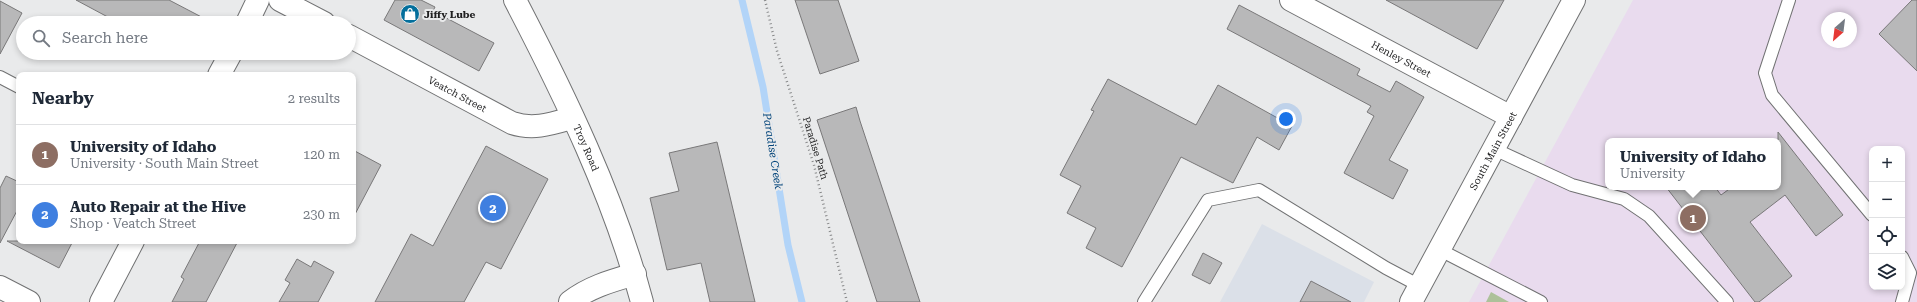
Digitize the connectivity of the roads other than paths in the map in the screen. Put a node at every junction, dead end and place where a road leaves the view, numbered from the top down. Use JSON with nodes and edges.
{"nodes":[{"id":1,"x":258,"y":0,"type":"edge"},
{"id":2,"x":280,"y":0,"type":"edge"},
{"id":3,"x":515,"y":0,"type":"edge"},
{"id":4,"x":1290,"y":0,"type":"edge"},
{"id":5,"x":1790,"y":0,"type":"edge"},
{"id":6,"x":1571,"y":1,"type":"edge"},
{"id":7,"x":250,"y":16,"type":"edge"},
{"id":8,"x":311,"y":16,"type":"edge"},
{"id":9,"x":356,"y":40,"type":"edge"},
{"id":10,"x":227,"y":60,"type":"edge"},
{"id":11,"x":221,"y":72,"type":"edge"},
{"id":12,"x":0,"y":77,"type":"edge"},
{"id":13,"x":16,"y":85,"type":"edge"},
{"id":14,"x":1511,"y":117,"type":"junction"},
{"id":15,"x":572,"y":118,"type":"junction"},
{"id":16,"x":1494,"y":150,"type":"junction"},
{"id":17,"x":1869,"y":211,"type":"edge"},
{"id":18,"x":131,"y":244,"type":"edge"},
{"id":19,"x":1440,"y":250,"type":"junction"},
{"id":20,"x":1905,"y":263,"type":"edge"},
{"id":21,"x":635,"y":274,"type":"junction"},
{"id":22,"x":0,"y":287,"type":"edge"},
{"id":23,"x":1416,"y":294,"type":"edge"},
{"id":24,"x":29,"y":302,"type":"edge"},
{"id":25,"x":101,"y":302,"type":"edge"},
{"id":26,"x":570,"y":302,"type":"edge"},
{"id":27,"x":642,"y":302,"type":"edge"},
{"id":28,"x":1144,"y":302,"type":"edge"},
{"id":29,"x":1541,"y":302,"type":"edge"},
{"id":30,"x":1727,"y":302,"type":"edge"},
{"id":31,"x":1902,"y":302,"type":"edge"}],
"edges":[{"from":1,"to":7,"type":"main road"},
{"from":2,"to":8,"type":"main road"},
{"from":3,"to":15,"type":"main road","name":"Troy Road"},
{"from":4,"to":14,"type":"main road","name":"Henley Street"},
{"from":5,"to":17,"type":"lane"},
{"from":6,"to":14,"type":"main road","name":"South Main Street"},
{"from":9,"to":15,"type":"main road","name":"Veatch Street"},
{"from":10,"to":11,"type":"main road"},
{"from":12,"to":13,"type":"lane"},
{"from":14,"to":16,"type":"main road","name":"South Main Street"},
{"from":15,"to":21,"type":"main road","name":"Troy Road"},
{"from":16,"to":19,"type":"main road","name":"South Main Street"},
{"from":16,"to":30,"type":"lane"},
{"from":18,"to":25,"type":"main road"},
{"from":19,"to":23,"type":"main road","name":"South Main Street"},
{"from":19,"to":29,"type":"lane"},
{"from":20,"to":31,"type":"lane"},
{"from":21,"to":26,"type":"main road"},
{"from":21,"to":27,"type":"main road","name":"Troy Road"},
{"from":22,"to":24,"type":"main road"},
{"from":23,"to":28,"type":"lane"}]}
